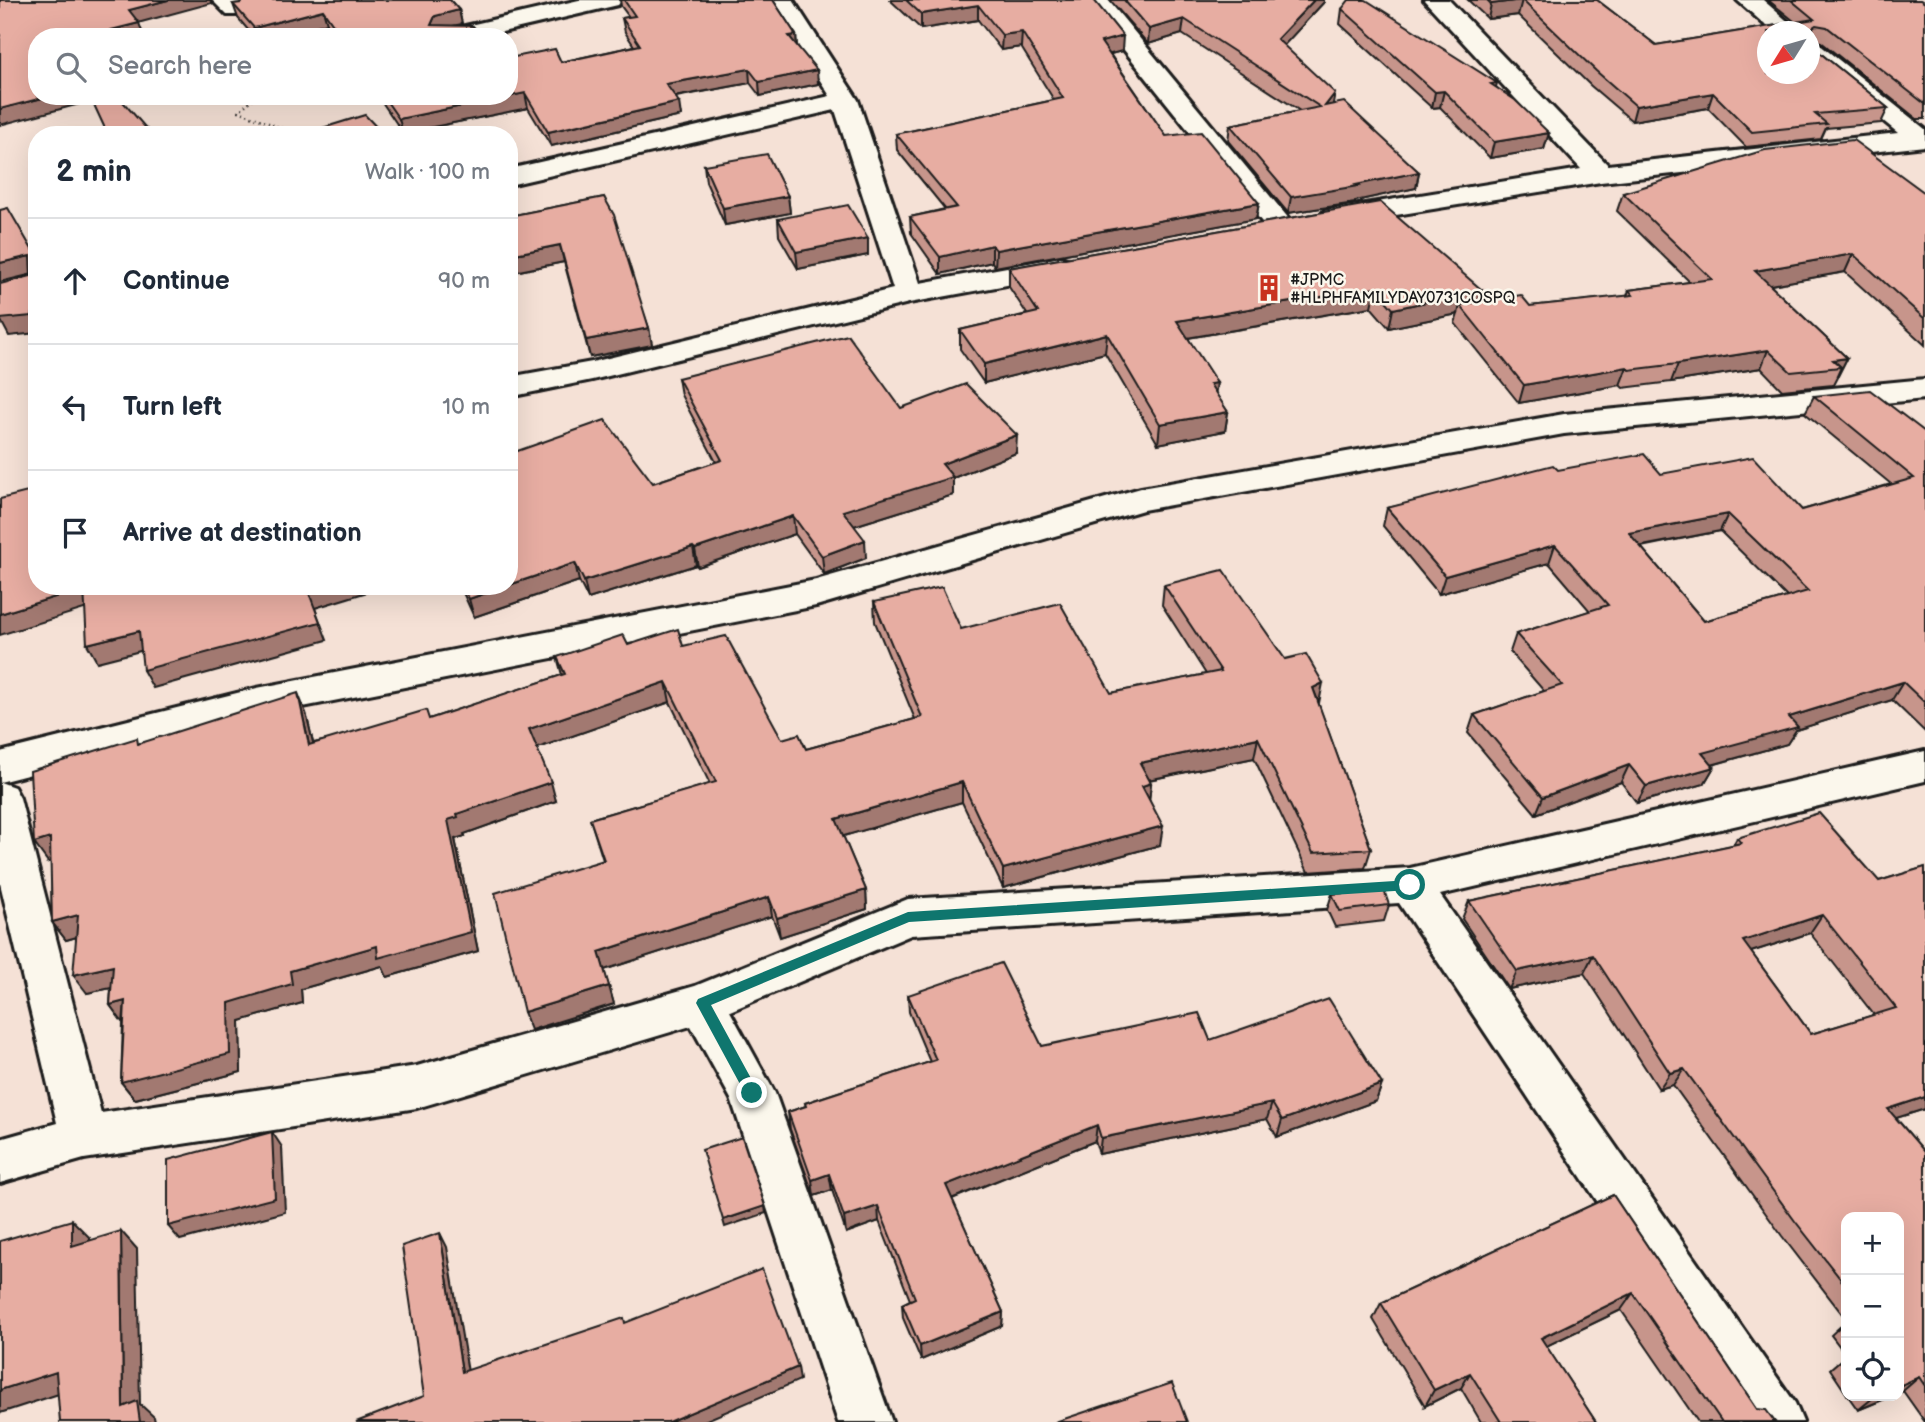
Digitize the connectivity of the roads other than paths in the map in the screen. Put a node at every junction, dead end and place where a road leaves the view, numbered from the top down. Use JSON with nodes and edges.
{"nodes":[{"id":1,"x":610,"y":0,"type":"edge"},
{"id":2,"x":781,"y":0,"type":"edge"},
{"id":3,"x":1096,"y":0,"type":"edge"},
{"id":4,"x":1436,"y":0,"type":"edge"},
{"id":5,"x":1749,"y":0,"type":"edge"},
{"id":6,"x":1775,"y":21,"type":"edge"},
{"id":7,"x":487,"y":28,"type":"edge"},
{"id":8,"x":1820,"y":56,"type":"edge"},
{"id":9,"x":845,"y":100,"type":"junction"},
{"id":10,"x":1923,"y":138,"type":"edge"},
{"id":11,"x":1601,"y":174,"type":"junction"},
{"id":12,"x":518,"y":175,"type":"edge"},
{"id":13,"x":1088,"y":261,"type":"edge"},
{"id":14,"x":909,"y":294,"type":"junction"},
{"id":15,"x":518,"y":385,"type":"edge"},
{"id":16,"x":1919,"y":391,"type":"edge"},
{"id":17,"x":0,"y":768,"type":"edge"},
{"id":18,"x":1921,"y":772,"type":"edge"},
{"id":19,"x":0,"y":798,"type":"edge"},
{"id":20,"x":1410,"y":885,"type":"junction"},
{"id":21,"x":702,"y":1003,"type":"junction"},
{"id":22,"x":84,"y":1137,"type":"junction"},
{"id":23,"x":0,"y":1161,"type":"edge"},
{"id":24,"x":864,"y":1422,"type":"edge"},
{"id":25,"x":1776,"y":1422,"type":"edge"}],
"edges":[{"from":1,"to":7,"type":"street"},
{"from":2,"to":9,"type":"street"},
{"from":3,"to":11,"type":"street"},
{"from":4,"to":11,"type":"street"},
{"from":5,"to":6,"type":"street"},
{"from":8,"to":10,"type":"street"},
{"from":9,"to":12,"type":"street"},
{"from":9,"to":14,"type":"street"},
{"from":10,"to":11,"type":"street"},
{"from":13,"to":14,"type":"street"},
{"from":14,"to":15,"type":"street"},
{"from":16,"to":17,"type":"street"},
{"from":18,"to":20,"type":"street"},
{"from":19,"to":22,"type":"street"},
{"from":20,"to":21,"type":"street"},
{"from":20,"to":25,"type":"street"},
{"from":21,"to":22,"type":"street"},
{"from":21,"to":24,"type":"street"},
{"from":22,"to":23,"type":"street"}]}
